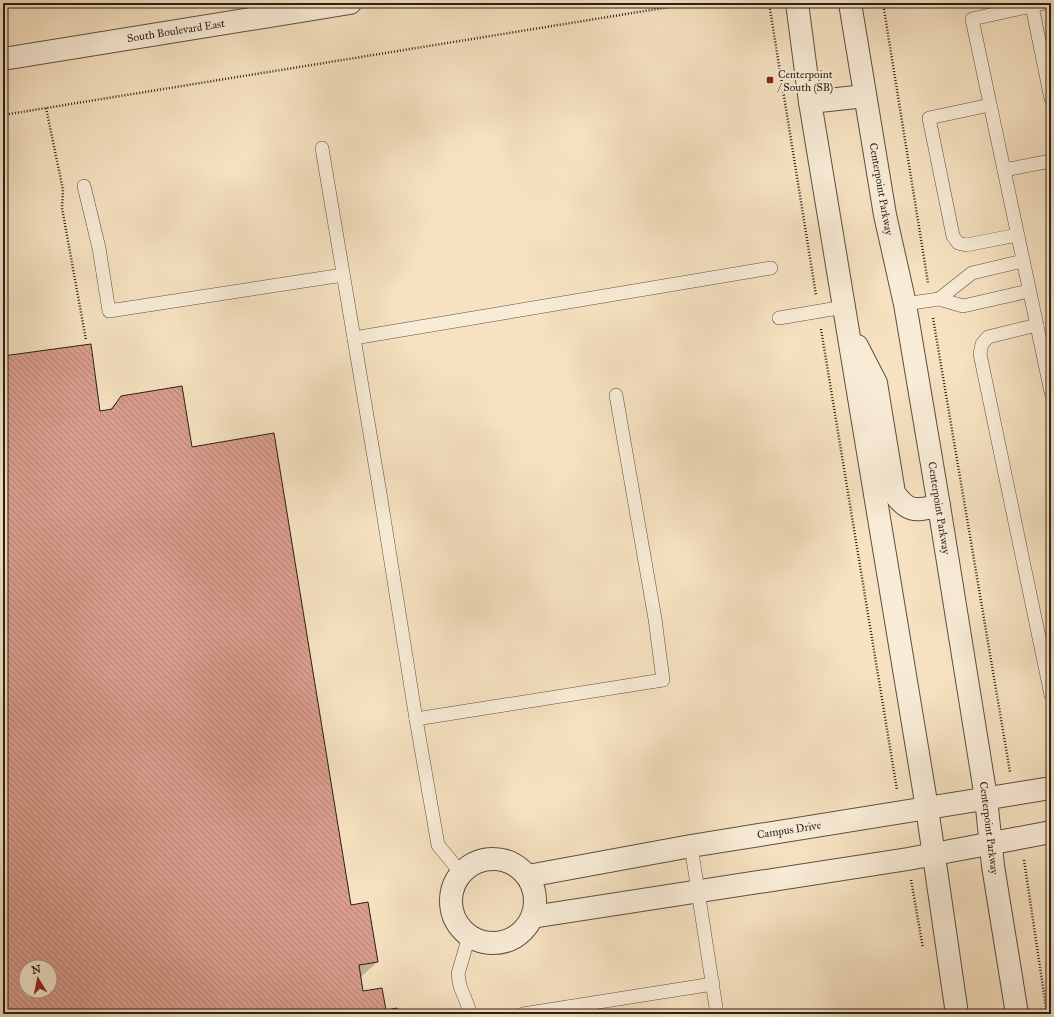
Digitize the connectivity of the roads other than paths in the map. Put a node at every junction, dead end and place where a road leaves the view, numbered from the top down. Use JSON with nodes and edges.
{"nodes":[{"id":1,"x":350,"y":3,"type":"edge"},
{"id":2,"x":797,"y":3,"type":"edge"},
{"id":3,"x":850,"y":3,"type":"edge"},
{"id":4,"x":1038,"y":4,"type":"edge"},
{"id":5,"x":275,"y":9,"type":"edge"},
{"id":6,"x":3,"y":59,"type":"edge"},
{"id":7,"x":865,"y":96,"type":"junction"},
{"id":8,"x":1051,"y":99,"type":"edge"},
{"id":9,"x":810,"y":102,"type":"junction"},
{"id":10,"x":990,"y":104,"type":"junction"},
{"id":11,"x":322,"y":148,"type":"dead end"},
{"id":12,"x":1051,"y":161,"type":"edge"},
{"id":13,"x":1004,"y":170,"type":"junction"},
{"id":14,"x":84,"y":186,"type":"dead end"},
{"id":15,"x":1017,"y":235,"type":"junction"},
{"id":16,"x":1023,"y":261,"type":"junction"},
{"id":17,"x":771,"y":268,"type":"dead end"},
{"id":18,"x":343,"y":276,"type":"junction"},
{"id":19,"x":1029,"y":291,"type":"junction"},
{"id":20,"x":938,"y":299,"type":"junction"},
{"id":21,"x":905,"y":304,"type":"junction"},
{"id":22,"x":846,"y":317,"type":"junction"},
{"id":23,"x":779,"y":318,"type":"dead end"},
{"id":24,"x":1037,"y":325,"type":"junction"},
{"id":25,"x":354,"y":338,"type":"junction"},
{"id":26,"x":1051,"y":392,"type":"edge"},
{"id":27,"x":616,"y":395,"type":"dead end"},
{"id":28,"x":939,"y":506,"type":"junction"},
{"id":29,"x":1051,"y":695,"type":"edge"},
{"id":30,"x":416,"y":719,"type":"junction"},
{"id":31,"x":1051,"y":788,"type":"edge"},
{"id":32,"x":986,"y":798,"type":"junction"},
{"id":33,"x":927,"y":808,"type":"junction"},
{"id":34,"x":1051,"y":832,"type":"edge"},
{"id":35,"x":991,"y":842,"type":"junction"},
{"id":36,"x":691,"y":846,"type":"junction"},
{"id":37,"x":934,"y":854,"type":"junction"},
{"id":38,"x":461,"y":873,"type":"junction"},
{"id":39,"x":528,"y":876,"type":"junction"},
{"id":40,"x":698,"y":892,"type":"junction"},
{"id":41,"x":532,"y":917,"type":"junction"},
{"id":42,"x":469,"y":936,"type":"junction"},
{"id":43,"x":713,"y":984,"type":"junction"},
{"id":44,"x":471,"y":1014,"type":"edge"},
{"id":45,"x":523,"y":1014,"type":"edge"},
{"id":46,"x":717,"y":1014,"type":"edge"},
{"id":47,"x":957,"y":1014,"type":"edge"},
{"id":48,"x":1017,"y":1014,"type":"edge"}],
"edges":[{"from":1,"to":5,"type":"street","name":"South Boulevard East"},
{"from":2,"to":9,"type":"street"},
{"from":3,"to":7,"type":"street","name":"Centerpoint Parkway"},
{"from":4,"to":8,"type":"lane"},
{"from":4,"to":10,"type":"lane"},
{"from":5,"to":6,"type":"street","name":"South Boulevard East"},
{"from":7,"to":9,"type":"street"},
{"from":7,"to":21,"type":"street","name":"Centerpoint Parkway"},
{"from":9,"to":22,"type":"street"},
{"from":10,"to":13,"type":"lane"},
{"from":10,"to":15,"type":"lane"},
{"from":11,"to":18,"type":"lane"},
{"from":12,"to":13,"type":"lane"},
{"from":13,"to":15,"type":"lane"},
{"from":14,"to":18,"type":"lane"},
{"from":15,"to":16,"type":"lane"},
{"from":16,"to":19,"type":"lane"},
{"from":16,"to":20,"type":"lane"},
{"from":17,"to":25,"type":"lane"},
{"from":18,"to":25,"type":"lane"},
{"from":19,"to":20,"type":"lane"},
{"from":19,"to":24,"type":"lane"},
{"from":20,"to":21,"type":"lane"},
{"from":21,"to":28,"type":"street","name":"Centerpoint Parkway"},
{"from":22,"to":23,"type":"lane"},
{"from":22,"to":28,"type":"street"},
{"from":22,"to":33,"type":"street"},
{"from":24,"to":26,"type":"lane"},
{"from":24,"to":29,"type":"lane"},
{"from":25,"to":30,"type":"lane"},
{"from":27,"to":30,"type":"lane"},
{"from":28,"to":32,"type":"street","name":"Centerpoint Parkway"},
{"from":30,"to":38,"type":"lane"},
{"from":31,"to":32,"type":"street","name":"Campus Drive"},
{"from":32,"to":33,"type":"street","name":"Campus Drive"},
{"from":32,"to":35,"type":"street","name":"Centerpoint Parkway"},
{"from":33,"to":36,"type":"street","name":"Campus Drive"},
{"from":33,"to":37,"type":"street"},
{"from":34,"to":35,"type":"street"},
{"from":35,"to":37,"type":"street"},
{"from":35,"to":48,"type":"street","name":"Centerpoint Parkway"},
{"from":36,"to":39,"type":"street","name":"Campus Drive"},
{"from":36,"to":40,"type":"lane"},
{"from":37,"to":40,"type":"street"},
{"from":37,"to":47,"type":"street"},
{"from":38,"to":39,"type":"street"},
{"from":38,"to":42,"type":"street"},
{"from":39,"to":41,"type":"street"},
{"from":40,"to":41,"type":"street"},
{"from":40,"to":43,"type":"lane"},
{"from":41,"to":42,"type":"street"},
{"from":42,"to":44,"type":"lane"},
{"from":43,"to":45,"type":"lane"},
{"from":43,"to":46,"type":"lane"}]}
